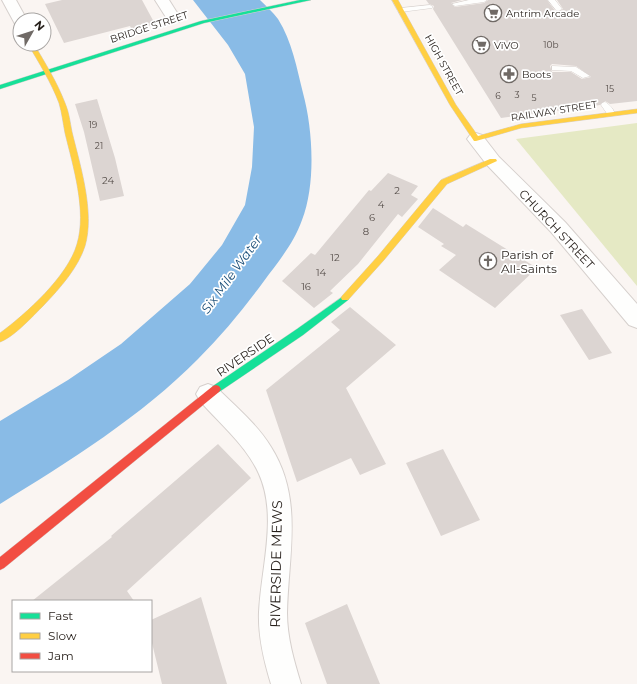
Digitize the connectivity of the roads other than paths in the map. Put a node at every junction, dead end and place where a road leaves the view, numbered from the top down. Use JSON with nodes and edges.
{"nodes":[{"id":1,"x":10,"y":0,"type":"edge"},
{"id":2,"x":308,"y":0,"type":"edge"},
{"id":3,"x":395,"y":0,"type":"edge"},
{"id":4,"x":484,"y":0,"type":"edge"},
{"id":5,"x":551,"y":0,"type":"edge"},
{"id":6,"x":455,"y":4,"type":"dead end"},
{"id":7,"x":430,"y":7,"type":"dead end"},
{"id":8,"x":558,"y":9,"type":"dead end"},
{"id":9,"x":401,"y":10,"type":"junction"},
{"id":10,"x":16,"y":12,"type":"edge"},
{"id":11,"x":35,"y":52,"type":"edge"},
{"id":12,"x":555,"y":68,"type":"dead end"},
{"id":13,"x":45,"y":73,"type":"junction"},
{"id":14,"x":586,"y":76,"type":"dead end"},
{"id":15,"x":0,"y":87,"type":"edge"},
{"id":16,"x":605,"y":105,"type":"dead end"},
{"id":17,"x":637,"y":111,"type":"edge"},
{"id":18,"x":611,"y":113,"type":"junction"},
{"id":19,"x":476,"y":139,"type":"junction"},
{"id":20,"x":493,"y":161,"type":"junction"},
{"id":21,"x":637,"y":319,"type":"edge"},
{"id":22,"x":0,"y":338,"type":"edge"},
{"id":23,"x":208,"y":394,"type":"junction"},
{"id":24,"x":0,"y":564,"type":"edge"},
{"id":25,"x":286,"y":684,"type":"edge"}],
"edges":[{"from":1,"to":10,"type":"street"},
{"from":2,"to":13,"type":"street","name":"BRIDGE STREET"},
{"from":3,"to":9,"type":"street","name":"HIGH STREET"},
{"from":4,"to":6,"type":"lane"},
{"from":5,"to":8,"type":"lane"},
{"from":7,"to":9,"type":"lane"},
{"from":9,"to":19,"type":"street","name":"HIGH STREET"},
{"from":11,"to":13,"type":"street"},
{"from":12,"to":14,"type":"lane"},
{"from":13,"to":15,"type":"street","name":"BRIDGE STREET"},
{"from":13,"to":22,"type":"street"},
{"from":16,"to":18,"type":"lane"},
{"from":17,"to":18,"type":"street","name":"RAILWAY STREET"},
{"from":18,"to":19,"type":"street","name":"RAILWAY STREET"},
{"from":19,"to":20,"type":"street","name":"CHURCH STREET"},
{"from":20,"to":21,"type":"street","name":"CHURCH STREET"},
{"from":20,"to":23,"type":"street","name":"RIVERSIDE"},
{"from":23,"to":24,"type":"street","name":"RIVERSIDE"},
{"from":23,"to":25,"type":"street","name":"RIVERSIDE MEWS"}]}
